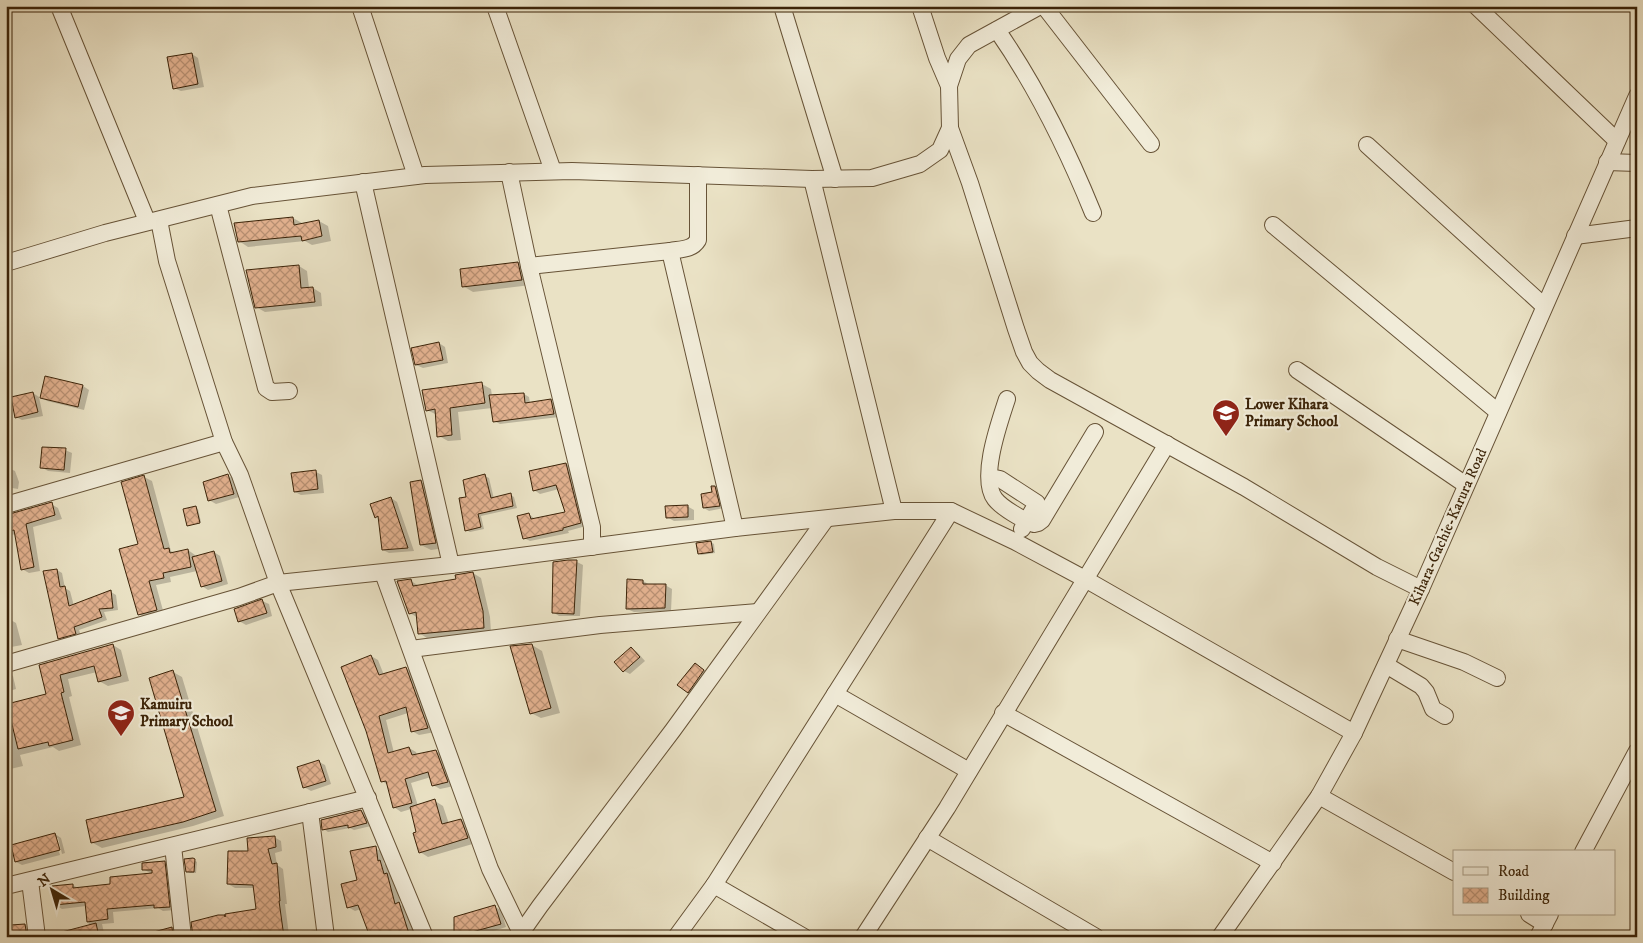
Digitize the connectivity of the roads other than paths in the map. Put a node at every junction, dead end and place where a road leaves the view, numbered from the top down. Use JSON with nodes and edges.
{"nodes":[{"id":1,"x":59,"y":6,"type":"edge"},
{"id":2,"x":360,"y":6,"type":"edge"},
{"id":3,"x":496,"y":6,"type":"edge"},
{"id":4,"x":782,"y":6,"type":"edge"},
{"id":5,"x":920,"y":6,"type":"edge"},
{"id":6,"x":1040,"y":6,"type":"edge"},
{"id":7,"x":1044,"y":6,"type":"edge"},
{"id":8,"x":1476,"y":6,"type":"edge"},
{"id":9,"x":997,"y":30,"type":"junction"},
{"id":10,"x":949,"y":86,"type":"junction"},
{"id":11,"x":1637,"y":96,"type":"edge"},
{"id":12,"x":950,"y":128,"type":"junction"},
{"id":13,"x":1617,"y":141,"type":"junction"},
{"id":14,"x":1151,"y":144,"type":"dead end"},
{"id":15,"x":1367,"y":145,"type":"dead end"},
{"id":16,"x":1607,"y":162,"type":"junction"},
{"id":17,"x":1637,"y":163,"type":"edge"},
{"id":18,"x":553,"y":171,"type":"junction"},
{"id":19,"x":509,"y":172,"type":"junction"},
{"id":20,"x":698,"y":175,"type":"junction"},
{"id":21,"x":416,"y":176,"type":"junction"},
{"id":22,"x":812,"y":179,"type":"junction"},
{"id":23,"x":835,"y":179,"type":"junction"},
{"id":24,"x":363,"y":182,"type":"junction"},
{"id":25,"x":218,"y":205,"type":"junction"},
{"id":26,"x":1093,"y":213,"type":"dead end"},
{"id":27,"x":153,"y":220,"type":"junction"},
{"id":28,"x":1273,"y":226,"type":"dead end"},
{"id":29,"x":1637,"y":228,"type":"edge"},
{"id":30,"x":1575,"y":236,"type":"junction"},
{"id":31,"x":670,"y":251,"type":"junction"},
{"id":32,"x":6,"y":263,"type":"edge"},
{"id":33,"x":528,"y":266,"type":"junction"},
{"id":34,"x":1544,"y":306,"type":"junction"},
{"id":35,"x":1297,"y":370,"type":"dead end"},
{"id":36,"x":290,"y":391,"type":"dead end"},
{"id":37,"x":1007,"y":399,"type":"dead end"},
{"id":38,"x":1498,"y":412,"type":"junction"},
{"id":39,"x":1095,"y":432,"type":"dead end"},
{"id":40,"x":224,"y":442,"type":"junction"},
{"id":41,"x":1167,"y":444,"type":"junction"},
{"id":42,"x":1466,"y":485,"type":"junction"},
{"id":43,"x":6,"y":505,"type":"edge"},
{"id":44,"x":894,"y":511,"type":"junction"},
{"id":45,"x":951,"y":511,"type":"junction"},
{"id":46,"x":826,"y":519,"type":"junction"},
{"id":47,"x":1027,"y":521,"type":"junction"},
{"id":48,"x":735,"y":528,"type":"junction"},
{"id":49,"x":1014,"y":541,"type":"junction"},
{"id":50,"x":592,"y":547,"type":"junction"},
{"id":51,"x":451,"y":565,"type":"junction"},
{"id":52,"x":383,"y":573,"type":"junction"},
{"id":53,"x":1085,"y":579,"type":"junction"},
{"id":54,"x":278,"y":584,"type":"junction"},
{"id":55,"x":1420,"y":589,"type":"junction"},
{"id":56,"x":758,"y":612,"type":"junction"},
{"id":57,"x":1397,"y":639,"type":"junction"},
{"id":58,"x":410,"y":649,"type":"junction"},
{"id":59,"x":6,"y":664,"type":"edge"},
{"id":60,"x":1386,"y":665,"type":"junction"},
{"id":61,"x":1497,"y":678,"type":"dead end"},
{"id":62,"x":835,"y":694,"type":"junction"},
{"id":63,"x":1004,"y":713,"type":"junction"},
{"id":64,"x":1445,"y":716,"type":"dead end"},
{"id":65,"x":1354,"y":733,"type":"junction"},
{"id":66,"x":1637,"y":751,"type":"edge"},
{"id":67,"x":969,"y":771,"type":"junction"},
{"id":68,"x":1319,"y":796,"type":"junction"},
{"id":69,"x":368,"y":798,"type":"junction"},
{"id":70,"x":310,"y":812,"type":"junction"},
{"id":71,"x":927,"y":838,"type":"junction"},
{"id":72,"x":173,"y":846,"type":"junction"},
{"id":73,"x":1584,"y":850,"type":"edge"},
{"id":74,"x":1273,"y":863,"type":"junction"},
{"id":75,"x":1453,"y":871,"type":"edge"},
{"id":76,"x":30,"y":880,"type":"junction"},
{"id":77,"x":714,"y":885,"type":"junction"},
{"id":78,"x":6,"y":886,"type":"edge"},
{"id":79,"x":1532,"y":916,"type":"edge"},
{"id":80,"x":1544,"y":925,"type":"edge"},
{"id":81,"x":522,"y":935,"type":"edge"},
{"id":82,"x":37,"y":937,"type":"edge"},
{"id":83,"x":183,"y":937,"type":"edge"},
{"id":84,"x":326,"y":937,"type":"edge"},
{"id":85,"x":425,"y":937,"type":"edge"},
{"id":86,"x":676,"y":937,"type":"edge"},
{"id":87,"x":804,"y":937,"type":"edge"},
{"id":88,"x":864,"y":937,"type":"edge"},
{"id":89,"x":1096,"y":937,"type":"edge"},
{"id":90,"x":1220,"y":937,"type":"edge"}],
"edges":[{"from":1,"to":27,"type":"street"},
{"from":2,"to":21,"type":"street"},
{"from":3,"to":18,"type":"street"},
{"from":4,"to":23,"type":"street"},
{"from":5,"to":10,"type":"street"},
{"from":6,"to":9,"type":"street"},
{"from":7,"to":14,"type":"street"},
{"from":8,"to":13,"type":"street"},
{"from":9,"to":10,"type":"street"},
{"from":9,"to":26,"type":"street"},
{"from":10,"to":12,"type":"street"},
{"from":11,"to":13,"type":"street","name":"Kihara-Gachie-Karura Road"},
{"from":12,"to":23,"type":"street"},
{"from":12,"to":41,"type":"street"},
{"from":13,"to":16,"type":"street","name":"Kihara-Gachie-Karura Road"},
{"from":15,"to":34,"type":"street"},
{"from":16,"to":17,"type":"street"},
{"from":16,"to":30,"type":"street","name":"Kihara-Gachie-Karura Road"},
{"from":18,"to":19,"type":"street"},
{"from":18,"to":20,"type":"street"},
{"from":19,"to":21,"type":"street"},
{"from":19,"to":33,"type":"street"},
{"from":20,"to":22,"type":"street"},
{"from":20,"to":31,"type":"street"},
{"from":21,"to":24,"type":"street"},
{"from":22,"to":23,"type":"street"},
{"from":22,"to":44,"type":"street"},
{"from":24,"to":25,"type":"street"},
{"from":24,"to":51,"type":"street"},
{"from":25,"to":27,"type":"street"},
{"from":25,"to":36,"type":"street"},
{"from":27,"to":32,"type":"street"},
{"from":27,"to":40,"type":"street"},
{"from":28,"to":38,"type":"street"},
{"from":29,"to":30,"type":"street"},
{"from":30,"to":34,"type":"street","name":"Kihara-Gachie-Karura Road"},
{"from":31,"to":33,"type":"street"},
{"from":31,"to":48,"type":"street"},
{"from":33,"to":50,"type":"street"},
{"from":34,"to":38,"type":"street","name":"Kihara-Gachie-Karura Road"},
{"from":35,"to":42,"type":"street"},
{"from":37,"to":47,"type":"street"},
{"from":38,"to":42,"type":"street","name":"Kihara-Gachie-Karura Road"},
{"from":39,"to":47,"type":"street"},
{"from":40,"to":43,"type":"street"},
{"from":40,"to":54,"type":"street"},
{"from":41,"to":53,"type":"street"},
{"from":41,"to":55,"type":"street"},
{"from":42,"to":55,"type":"street","name":"Kihara-Gachie-Karura Road"},
{"from":44,"to":45,"type":"street"},
{"from":44,"to":46,"type":"street"},
{"from":45,"to":49,"type":"street"},
{"from":45,"to":62,"type":"street"},
{"from":46,"to":48,"type":"street"},
{"from":46,"to":56,"type":"street"},
{"from":47,"to":49,"type":"street"},
{"from":48,"to":50,"type":"street"},
{"from":49,"to":53,"type":"street"},
{"from":50,"to":51,"type":"street"},
{"from":51,"to":52,"type":"street"},
{"from":52,"to":54,"type":"street"},
{"from":52,"to":58,"type":"street"},
{"from":53,"to":63,"type":"street"},
{"from":53,"to":65,"type":"street"},
{"from":54,"to":59,"type":"street"},
{"from":54,"to":69,"type":"street"},
{"from":55,"to":57,"type":"street","name":"Kihara-Gachie-Karura Road"},
{"from":56,"to":58,"type":"street"},
{"from":56,"to":81,"type":"street"},
{"from":57,"to":60,"type":"street","name":"Kihara-Gachie-Karura Road"},
{"from":57,"to":61,"type":"street"},
{"from":58,"to":81,"type":"street"},
{"from":60,"to":64,"type":"street"},
{"from":60,"to":65,"type":"street","name":"Kihara-Gachie-Karura Road"},
{"from":62,"to":67,"type":"street"},
{"from":62,"to":77,"type":"street"},
{"from":63,"to":67,"type":"street"},
{"from":63,"to":74,"type":"street"},
{"from":65,"to":68,"type":"street","name":"Kihara-Gachie-Karura Road"},
{"from":66,"to":73,"type":"street"},
{"from":67,"to":71,"type":"street"},
{"from":68,"to":74,"type":"street","name":"Kihara-Gachie-Karura Road"},
{"from":68,"to":75,"type":"street"},
{"from":69,"to":70,"type":"street"},
{"from":69,"to":85,"type":"street"},
{"from":70,"to":72,"type":"street"},
{"from":70,"to":84,"type":"street"},
{"from":71,"to":88,"type":"street"},
{"from":71,"to":89,"type":"street"},
{"from":72,"to":76,"type":"street"},
{"from":72,"to":83,"type":"street"},
{"from":74,"to":90,"type":"street","name":"Kihara-Gachie-Karura Road"},
{"from":76,"to":78,"type":"street"},
{"from":76,"to":82,"type":"street"},
{"from":77,"to":86,"type":"street"},
{"from":77,"to":87,"type":"street"},
{"from":79,"to":80,"type":"street"}]}
